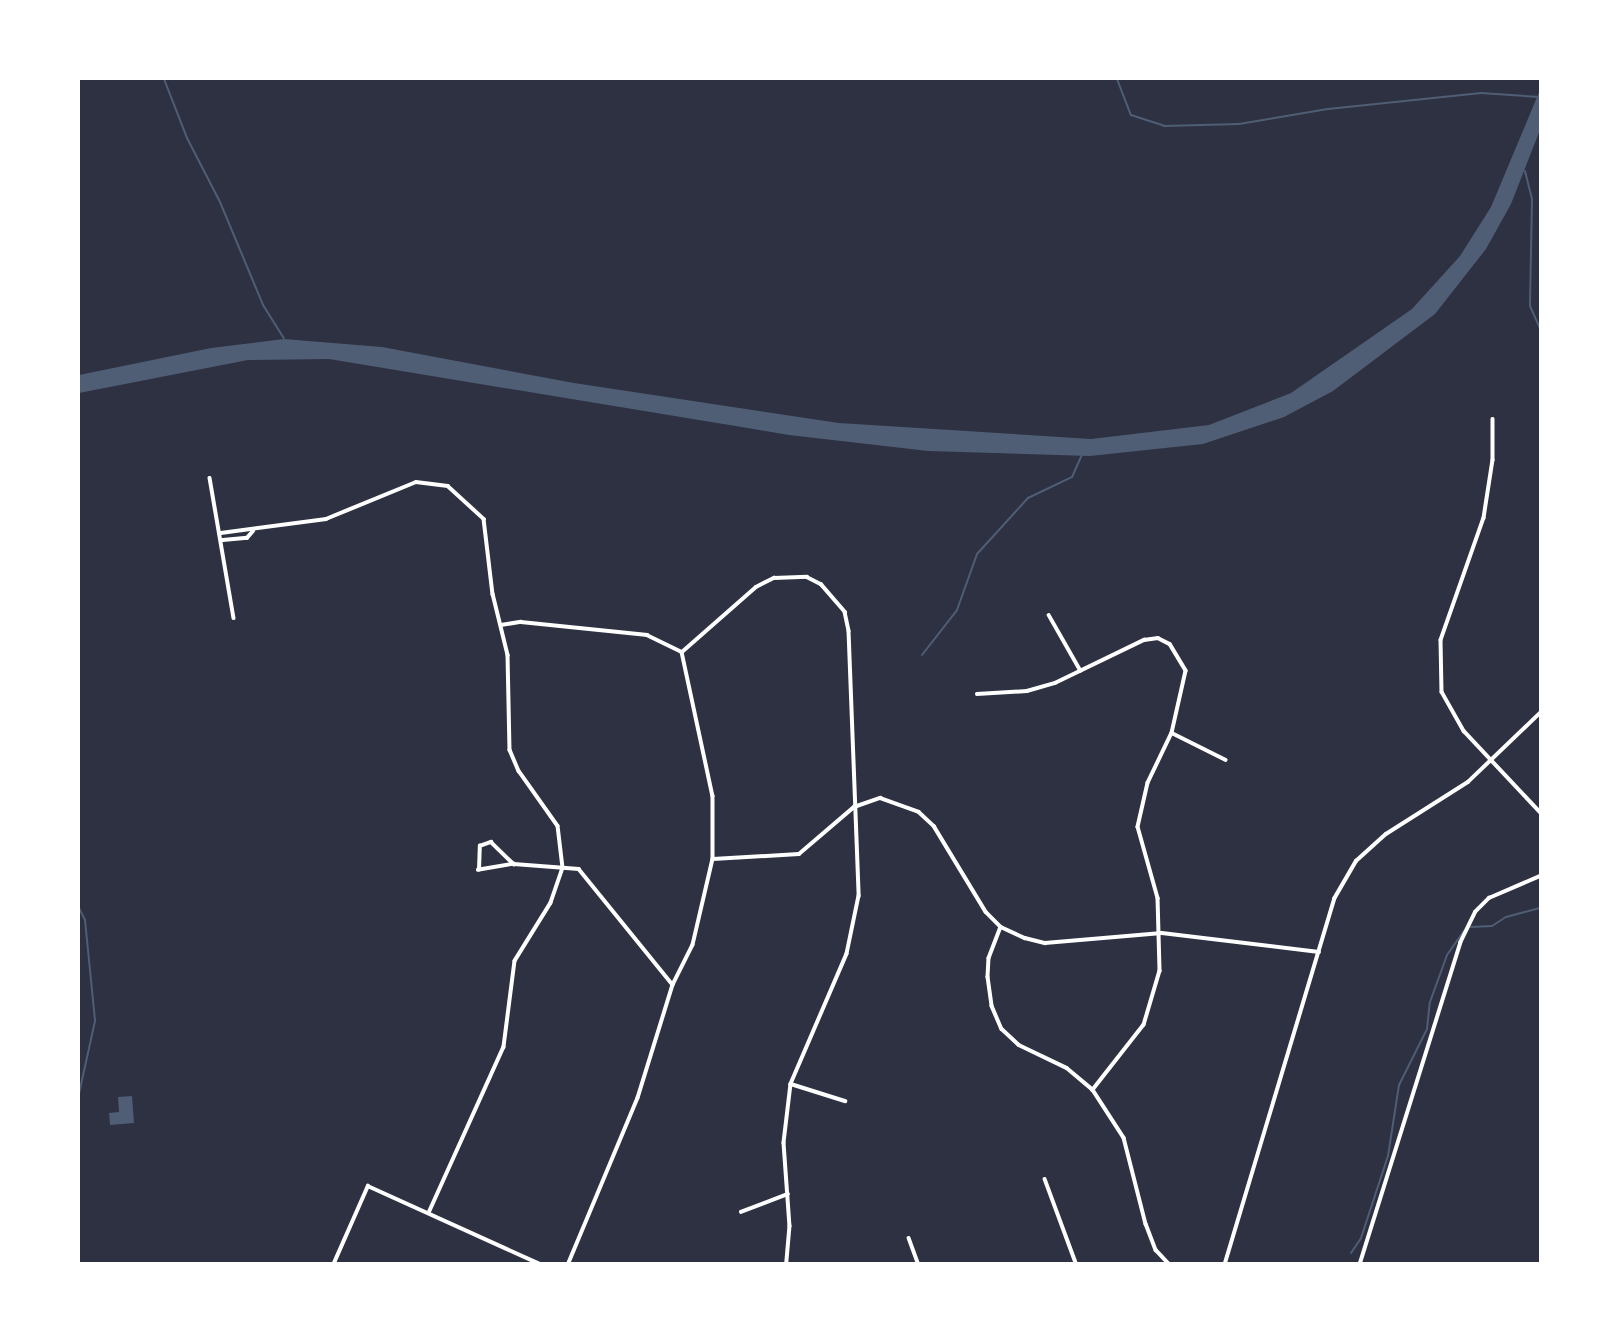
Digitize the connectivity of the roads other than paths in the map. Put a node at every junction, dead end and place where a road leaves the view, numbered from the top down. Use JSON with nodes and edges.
{"nodes":[{"id":1,"x":1493,"y":419,"type":"dead end"},
{"id":2,"x":210,"y":478,"type":"dead end"},
{"id":3,"x":253,"y":531,"type":"junction"},
{"id":4,"x":221,"y":533,"type":"junction"},
{"id":5,"x":223,"y":540,"type":"junction"},
{"id":6,"x":1049,"y":615,"type":"dead end"},
{"id":7,"x":234,"y":618,"type":"dead end"},
{"id":8,"x":501,"y":625,"type":"junction"},
{"id":9,"x":682,"y":652,"type":"junction"},
{"id":10,"x":1081,"y":671,"type":"junction"},
{"id":11,"x":977,"y":694,"type":"dead end"},
{"id":12,"x":1540,"y":713,"type":"edge"},
{"id":13,"x":1172,"y":733,"type":"junction"},
{"id":14,"x":1226,"y":760,"type":"dead end"},
{"id":15,"x":1491,"y":761,"type":"junction"},
{"id":16,"x":854,"y":807,"type":"junction"},
{"id":17,"x":1540,"y":812,"type":"edge"},
{"id":18,"x":713,"y":859,"type":"junction"},
{"id":19,"x":514,"y":864,"type":"junction"},
{"id":20,"x":563,"y":868,"type":"junction"},
{"id":21,"x":1540,"y":876,"type":"edge"},
{"id":22,"x":1001,"y":928,"type":"junction"},
{"id":23,"x":1162,"y":933,"type":"junction"},
{"id":24,"x":1319,"y":952,"type":"junction"},
{"id":25,"x":673,"y":985,"type":"junction"},
{"id":26,"x":792,"y":1084,"type":"junction"},
{"id":27,"x":1093,"y":1090,"type":"junction"},
{"id":28,"x":845,"y":1101,"type":"dead end"},
{"id":29,"x":1045,"y":1179,"type":"dead end"},
{"id":30,"x":788,"y":1194,"type":"junction"},
{"id":31,"x":741,"y":1212,"type":"dead end"},
{"id":32,"x":429,"y":1213,"type":"junction"},
{"id":33,"x":909,"y":1238,"type":"dead end"},
{"id":34,"x":334,"y":1263,"type":"edge"},
{"id":35,"x":538,"y":1263,"type":"edge"},
{"id":36,"x":569,"y":1263,"type":"edge"},
{"id":37,"x":787,"y":1263,"type":"edge"},
{"id":38,"x":918,"y":1263,"type":"edge"},
{"id":39,"x":1076,"y":1263,"type":"edge"},
{"id":40,"x":1168,"y":1263,"type":"edge"},
{"id":41,"x":1225,"y":1263,"type":"edge"},
{"id":42,"x":1360,"y":1263,"type":"edge"}],
"edges":[{"from":1,"to":15,"type":"street"},
{"from":2,"to":4,"type":"street"},
{"from":3,"to":4,"type":"street"},
{"from":3,"to":5,"type":"street"},
{"from":3,"to":8,"type":"street"},
{"from":4,"to":5,"type":"street"},
{"from":5,"to":7,"type":"street"},
{"from":6,"to":10,"type":"street"},
{"from":8,"to":9,"type":"street"},
{"from":8,"to":20,"type":"street"},
{"from":9,"to":16,"type":"street"},
{"from":9,"to":18,"type":"street"},
{"from":10,"to":11,"type":"street"},
{"from":10,"to":13,"type":"street"},
{"from":12,"to":15,"type":"street"},
{"from":13,"to":14,"type":"street"},
{"from":13,"to":23,"type":"street"},
{"from":15,"to":17,"type":"street"},
{"from":15,"to":24,"type":"street"},
{"from":16,"to":18,"type":"street"},
{"from":16,"to":22,"type":"street"},
{"from":16,"to":26,"type":"street"},
{"from":18,"to":25,"type":"street"},
{"from":19,"to":19,"type":"street"},
{"from":19,"to":20,"type":"street"},
{"from":20,"to":25,"type":"street"},
{"from":20,"to":32,"type":"street"},
{"from":21,"to":42,"type":"street"},
{"from":22,"to":23,"type":"street"},
{"from":22,"to":27,"type":"street"},
{"from":23,"to":24,"type":"street"},
{"from":23,"to":27,"type":"street"},
{"from":24,"to":41,"type":"street"},
{"from":25,"to":36,"type":"street"},
{"from":26,"to":28,"type":"street"},
{"from":26,"to":30,"type":"street"},
{"from":27,"to":40,"type":"street"},
{"from":29,"to":39,"type":"street"},
{"from":30,"to":31,"type":"street"},
{"from":30,"to":37,"type":"street"},
{"from":32,"to":34,"type":"street"},
{"from":32,"to":35,"type":"street"},
{"from":33,"to":38,"type":"street"}]}
